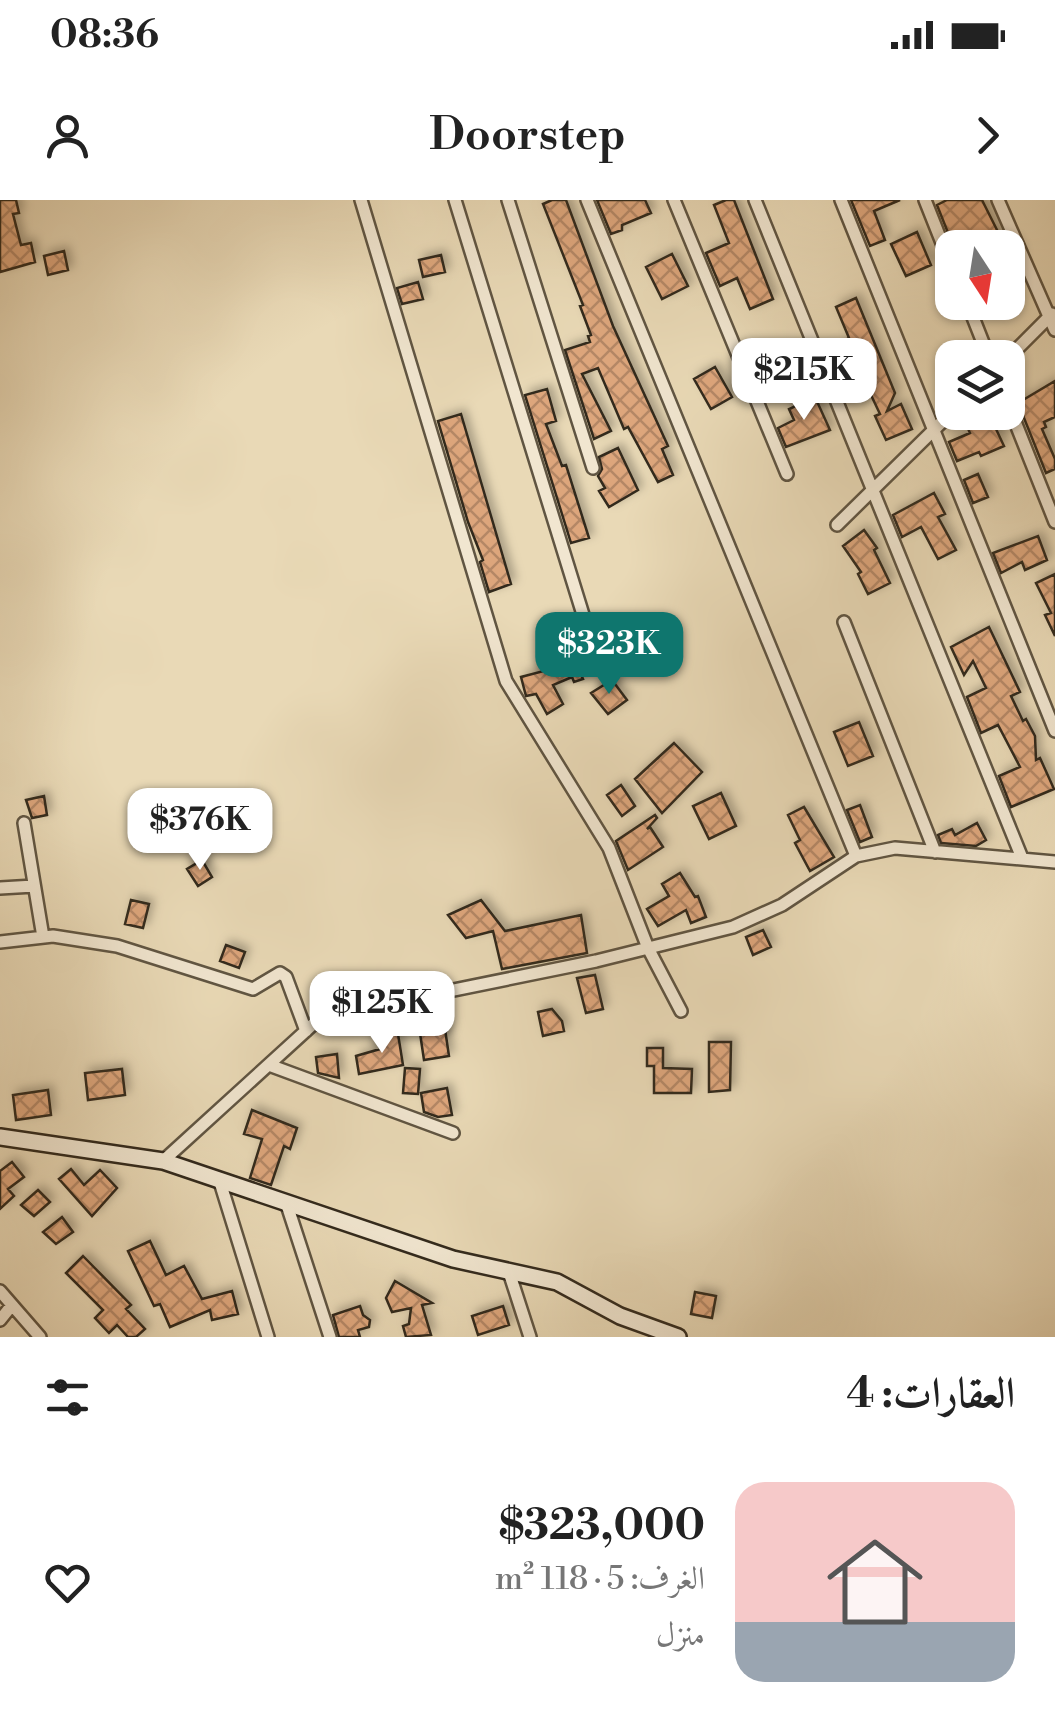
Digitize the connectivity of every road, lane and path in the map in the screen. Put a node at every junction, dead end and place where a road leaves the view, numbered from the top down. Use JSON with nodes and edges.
{"nodes":[{"id":1,"x":362,"y":200,"type":"edge"},
{"id":2,"x":455,"y":200,"type":"edge"},
{"id":3,"x":508,"y":200,"type":"edge"},
{"id":4,"x":587,"y":200,"type":"edge"},
{"id":5,"x":674,"y":200,"type":"edge"},
{"id":6,"x":755,"y":200,"type":"edge"},
{"id":7,"x":841,"y":200,"type":"edge"},
{"id":8,"x":925,"y":200,"type":"edge"},
{"id":9,"x":998,"y":200,"type":"edge"},
{"id":10,"x":937,"y":230,"type":"edge"},
{"id":11,"x":1052,"y":314,"type":"edge"},
{"id":12,"x":1055,"y":330,"type":"edge"},
{"id":13,"x":1025,"y":341,"type":"edge"},
{"id":14,"x":934,"y":430,"type":"junction"},
{"id":15,"x":1018,"y":430,"type":"edge"},
{"id":16,"x":593,"y":468,"type":"dead end"},
{"id":17,"x":787,"y":474,"type":"dead end"},
{"id":18,"x":873,"y":490,"type":"junction"},
{"id":19,"x":1055,"y":522,"type":"edge"},
{"id":20,"x":838,"y":526,"type":"dead end"},
{"id":21,"x":844,"y":622,"type":"dead end"},
{"id":22,"x":597,"y":660,"type":"dead end"},
{"id":23,"x":1055,"y":730,"type":"edge"},
{"id":24,"x":24,"y":824,"type":"dead end"},
{"id":25,"x":936,"y":852,"type":"junction"},
{"id":26,"x":856,"y":856,"type":"junction"},
{"id":27,"x":1022,"y":858,"type":"junction"},
{"id":28,"x":1055,"y":862,"type":"edge"},
{"id":29,"x":34,"y":886,"type":"junction"},
{"id":30,"x":0,"y":888,"type":"edge"},
{"id":31,"x":43,"y":937,"type":"junction"},
{"id":32,"x":0,"y":942,"type":"edge"},
{"id":33,"x":648,"y":948,"type":"junction"},
{"id":34,"x":681,"y":1011,"type":"dead end"},
{"id":35,"x":306,"y":1030,"type":"junction"},
{"id":36,"x":269,"y":1064,"type":"junction"},
{"id":37,"x":453,"y":1133,"type":"dead end"},
{"id":38,"x":0,"y":1138,"type":"edge"},
{"id":39,"x":163,"y":1161,"type":"junction"},
{"id":40,"x":220,"y":1182,"type":"junction"},
{"id":41,"x":287,"y":1205,"type":"junction"},
{"id":42,"x":509,"y":1272,"type":"junction"},
{"id":43,"x":0,"y":1291,"type":"edge"},
{"id":44,"x":12,"y":1305,"type":"junction"},
{"id":45,"x":0,"y":1320,"type":"edge"},
{"id":46,"x":40,"y":1337,"type":"edge"},
{"id":47,"x":268,"y":1337,"type":"edge"},
{"id":48,"x":330,"y":1337,"type":"edge"},
{"id":49,"x":530,"y":1337,"type":"edge"},
{"id":50,"x":678,"y":1337,"type":"edge"}],
"edges":[{"from":1,"to":33,"type":"street"},
{"from":2,"to":22,"type":"street"},
{"from":3,"to":16,"type":"street"},
{"from":4,"to":26,"type":"street"},
{"from":5,"to":17,"type":"street"},
{"from":6,"to":18,"type":"street"},
{"from":7,"to":14,"type":"street"},
{"from":8,"to":10,"type":"street"},
{"from":9,"to":11,"type":"street"},
{"from":11,"to":12,"type":"street"},
{"from":11,"to":13,"type":"street"},
{"from":14,"to":18,"type":"street"},
{"from":14,"to":23,"type":"street"},
{"from":15,"to":19,"type":"street"},
{"from":18,"to":20,"type":"street"},
{"from":18,"to":27,"type":"street"},
{"from":21,"to":25,"type":"street"},
{"from":24,"to":29,"type":"street"},
{"from":25,"to":26,"type":"street"},
{"from":25,"to":27,"type":"street"},
{"from":26,"to":33,"type":"street"},
{"from":27,"to":28,"type":"street"},
{"from":29,"to":30,"type":"street"},
{"from":29,"to":31,"type":"street"},
{"from":31,"to":32,"type":"street"},
{"from":31,"to":35,"type":"street"},
{"from":33,"to":34,"type":"street"},
{"from":33,"to":35,"type":"street"},
{"from":35,"to":36,"type":"street"},
{"from":36,"to":37,"type":"street"},
{"from":36,"to":39,"type":"street"},
{"from":38,"to":39,"type":"street"},
{"from":39,"to":40,"type":"street"},
{"from":40,"to":41,"type":"street"},
{"from":40,"to":47,"type":"street"},
{"from":41,"to":42,"type":"street"},
{"from":41,"to":48,"type":"street"},
{"from":42,"to":49,"type":"street"},
{"from":42,"to":50,"type":"street"},
{"from":43,"to":44,"type":"street"},
{"from":44,"to":45,"type":"street"},
{"from":44,"to":46,"type":"street"}]}
